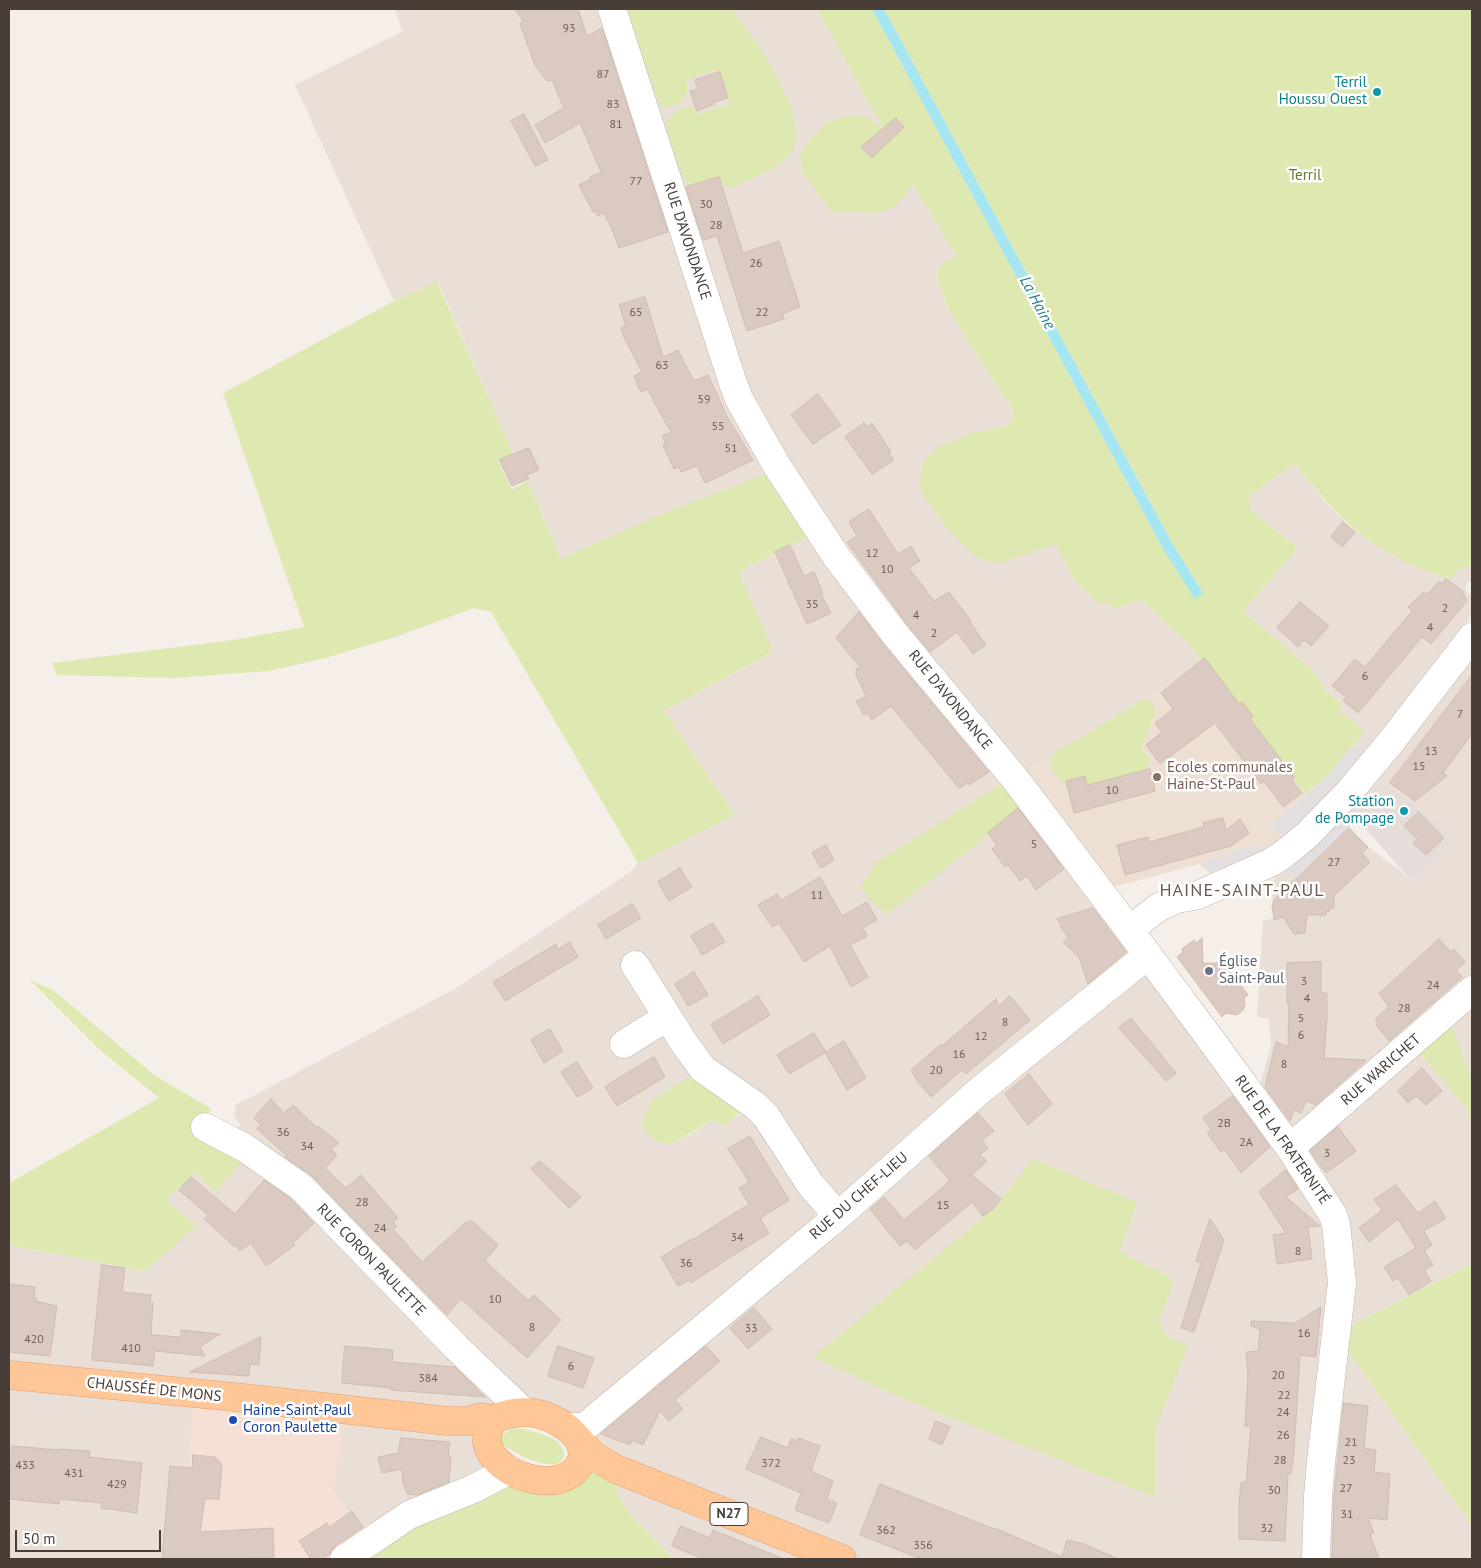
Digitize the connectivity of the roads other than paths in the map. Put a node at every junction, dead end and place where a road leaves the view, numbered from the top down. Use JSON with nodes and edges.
{"nodes":[{"id":1,"x":612,"y":9,"type":"edge"},
{"id":2,"x":1472,"y":637,"type":"edge"},
{"id":3,"x":1139,"y":943,"type":"junction"},
{"id":4,"x":635,"y":965,"type":"dead end"},
{"id":5,"x":1472,"y":990,"type":"edge"},
{"id":6,"x":667,"y":1017,"type":"junction"},
{"id":7,"x":624,"y":1044,"type":"dead end"},
{"id":8,"x":204,"y":1128,"type":"dead end"},
{"id":9,"x":1290,"y":1148,"type":"junction"},
{"id":10,"x":838,"y":1216,"type":"junction"},
{"id":11,"x":9,"y":1375,"type":"edge"},
{"id":12,"x":523,"y":1412,"type":"junction"},
{"id":13,"x":490,"y":1431,"type":"junction"},
{"id":14,"x":574,"y":1436,"type":"junction"},
{"id":15,"x":616,"y":1469,"type":"junction"},
{"id":16,"x":509,"y":1470,"type":"junction"},
{"id":17,"x":575,"y":1470,"type":"junction"},
{"id":18,"x":344,"y":1559,"type":"edge"},
{"id":19,"x":842,"y":1559,"type":"edge"},
{"id":20,"x":1316,"y":1559,"type":"edge"}],
"edges":[{"from":1,"to":3,"type":"street","name":"RUE D'AVONDANCE"},
{"from":2,"to":3,"type":"street","name":"RUE DU CHEF-LIEU"},
{"from":3,"to":9,"type":"street","name":"RUE DE LA FRATERNITÉ"},
{"from":3,"to":10,"type":"street","name":"RUE DU CHEF-LIEU"},
{"from":4,"to":6,"type":"street"},
{"from":5,"to":9,"type":"street","name":"RUE WARICHET"},
{"from":6,"to":7,"type":"street"},
{"from":6,"to":10,"type":"street"},
{"from":8,"to":12,"type":"street","name":"RUE CORON PAULETTE"},
{"from":9,"to":20,"type":"street","name":"RUE DE LA FRATERNITÉ"},
{"from":10,"to":14,"type":"street","name":"RUE DU CHEF-LIEU"},
{"from":11,"to":13,"type":"main road","name":"CHAUSSÉE DE MONS","number":"N27"},
{"from":12,"to":13,"type":"main road","number":"N27"},
{"from":12,"to":14,"type":"main road","number":"N27"},
{"from":13,"to":16,"type":"main road","number":"N27"},
{"from":14,"to":15,"type":"main road","number":"N27"},
{"from":14,"to":17,"type":"main road"},
{"from":15,"to":17,"type":"main road","number":"N27"},
{"from":15,"to":19,"type":"main road","number":"N27"},
{"from":16,"to":17,"type":"main road","number":"N27"},
{"from":16,"to":18,"type":"street"}]}
